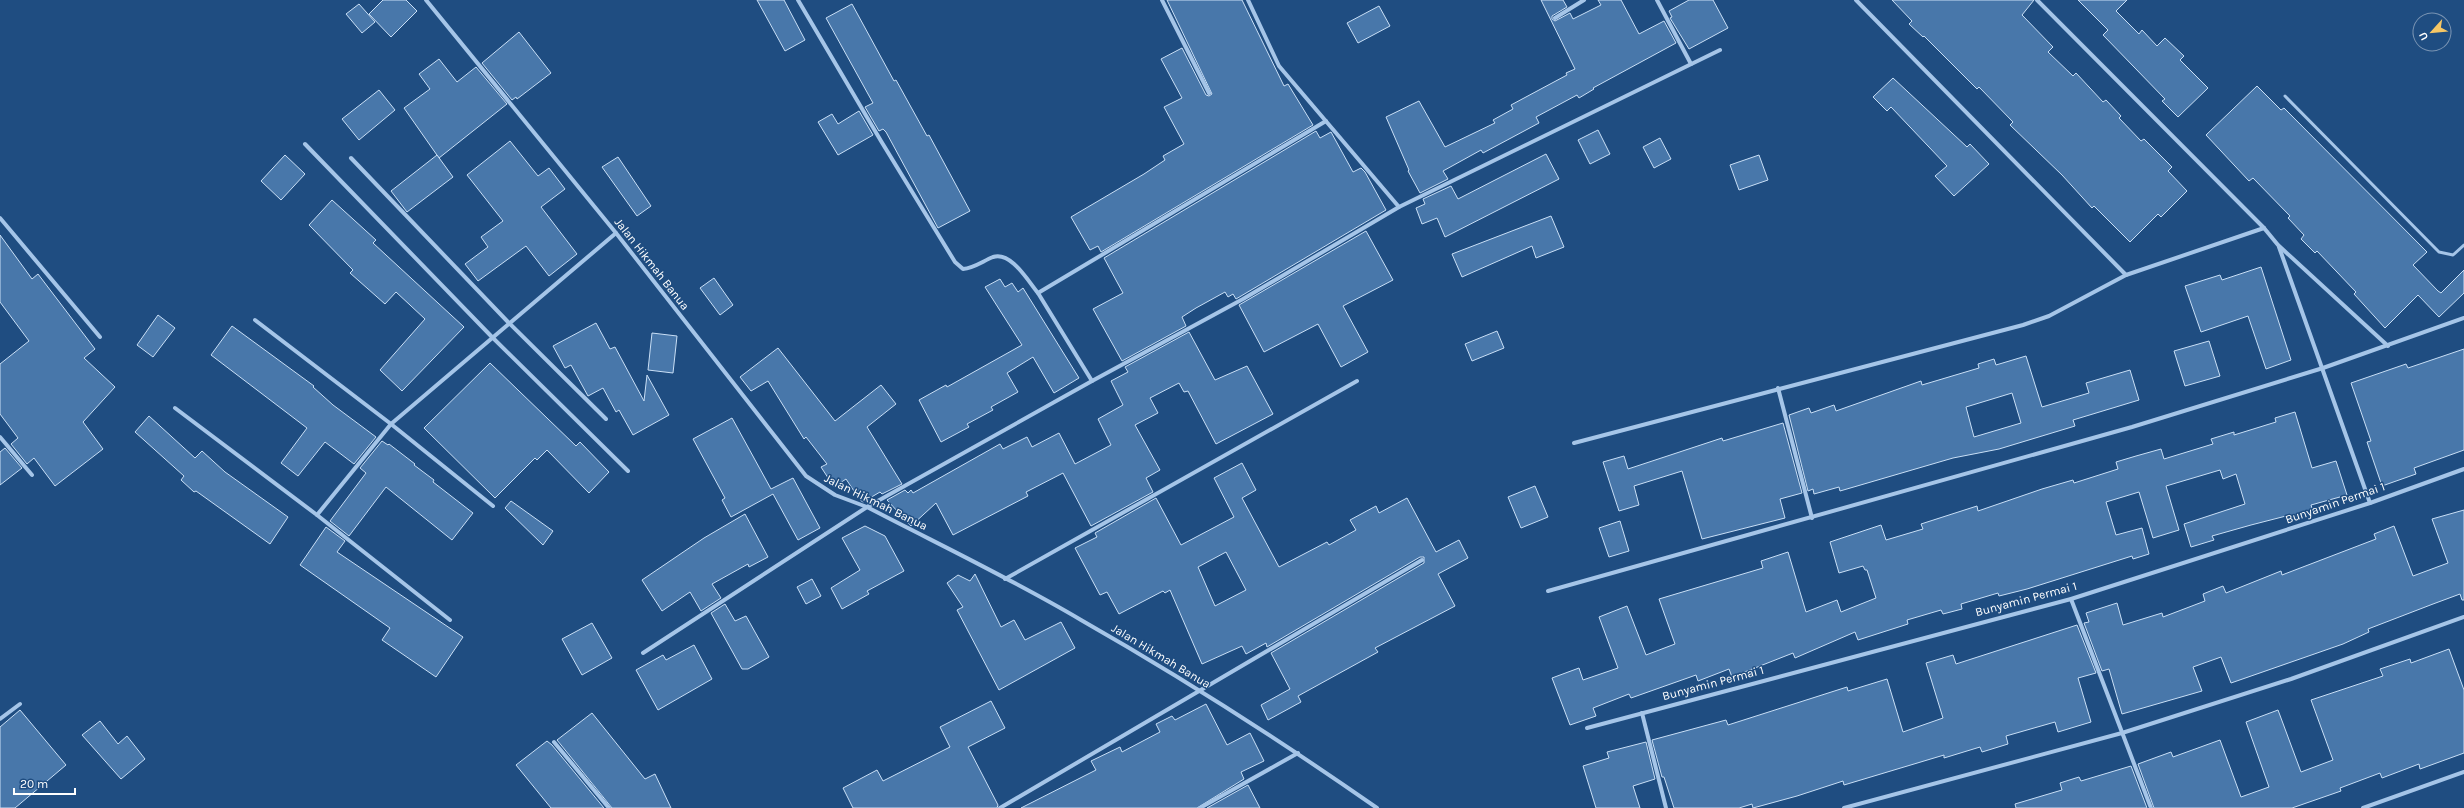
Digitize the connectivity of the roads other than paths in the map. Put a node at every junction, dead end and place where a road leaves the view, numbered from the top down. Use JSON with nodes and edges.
{"nodes":[{"id":1,"x":426,"y":0,"type":"edge"},
{"id":2,"x":798,"y":0,"type":"edge"},
{"id":3,"x":1162,"y":0,"type":"edge"},
{"id":4,"x":1248,"y":0,"type":"edge"},
{"id":5,"x":1584,"y":0,"type":"edge"},
{"id":6,"x":1657,"y":0,"type":"edge"},
{"id":7,"x":1856,"y":0,"type":"edge"},
{"id":8,"x":2037,"y":0,"type":"edge"},
{"id":9,"x":1555,"y":18,"type":"dead end"},
{"id":10,"x":1720,"y":50,"type":"dead end"},
{"id":11,"x":1691,"y":64,"type":"junction"},
{"id":12,"x":1209,"y":93,"type":"dead end"},
{"id":13,"x":2285,"y":96,"type":"dead end"},
{"id":14,"x":1326,"y":122,"type":"junction"},
{"id":15,"x":305,"y":144,"type":"dead end"},
{"id":16,"x":351,"y":158,"type":"dead end"},
{"id":17,"x":1398,"y":207,"type":"junction"},
{"id":18,"x":0,"y":218,"type":"edge"},
{"id":19,"x":2264,"y":228,"type":"junction"},
{"id":20,"x":616,"y":233,"type":"junction"},
{"id":21,"x":2278,"y":245,"type":"junction"},
{"id":22,"x":2464,"y":245,"type":"edge"},
{"id":23,"x":2126,"y":275,"type":"junction"},
{"id":24,"x":1038,"y":293,"type":"junction"},
{"id":25,"x":2464,"y":318,"type":"edge"},
{"id":26,"x":254,"y":320,"type":"dead end"},
{"id":27,"x":508,"y":322,"type":"junction"},
{"id":28,"x":100,"y":336,"type":"dead end"},
{"id":29,"x":492,"y":337,"type":"junction"},
{"id":30,"x":2388,"y":346,"type":"junction"},
{"id":31,"x":2323,"y":368,"type":"junction"},
{"id":32,"x":1357,"y":380,"type":"dead end"},
{"id":33,"x":1092,"y":381,"type":"junction"},
{"id":34,"x":1778,"y":388,"type":"junction"},
{"id":35,"x":175,"y":408,"type":"dead end"},
{"id":36,"x":606,"y":419,"type":"dead end"},
{"id":37,"x":391,"y":424,"type":"junction"},
{"id":38,"x":0,"y":437,"type":"edge"},
{"id":39,"x":1574,"y":443,"type":"dead end"},
{"id":40,"x":2464,"y":469,"type":"edge"},
{"id":41,"x":628,"y":471,"type":"dead end"},
{"id":42,"x":32,"y":475,"type":"dead end"},
{"id":43,"x":2370,"y":503,"type":"junction"},
{"id":44,"x":493,"y":506,"type":"dead end"},
{"id":45,"x":867,"y":507,"type":"junction"},
{"id":46,"x":317,"y":514,"type":"junction"},
{"id":47,"x":1812,"y":518,"type":"junction"},
{"id":48,"x":1422,"y":560,"type":"dead end"},
{"id":49,"x":1004,"y":579,"type":"junction"},
{"id":50,"x":1548,"y":591,"type":"dead end"},
{"id":51,"x":2071,"y":599,"type":"junction"},
{"id":52,"x":2464,"y":618,"type":"edge"},
{"id":53,"x":450,"y":620,"type":"dead end"},
{"id":54,"x":643,"y":653,"type":"dead end"},
{"id":55,"x":1200,"y":690,"type":"junction"},
{"id":56,"x":20,"y":704,"type":"dead end"},
{"id":57,"x":1642,"y":713,"type":"junction"},
{"id":58,"x":0,"y":719,"type":"edge"},
{"id":59,"x":1588,"y":728,"type":"dead end"},
{"id":60,"x":2122,"y":733,"type":"junction"},
{"id":61,"x":554,"y":742,"type":"dead end"},
{"id":62,"x":1298,"y":753,"type":"junction"},
{"id":63,"x":2464,"y":772,"type":"edge"},
{"id":64,"x":609,"y":808,"type":"edge"},
{"id":65,"x":1000,"y":808,"type":"edge"},
{"id":66,"x":1200,"y":808,"type":"edge"},
{"id":67,"x":1377,"y":808,"type":"edge"},
{"id":68,"x":1666,"y":808,"type":"edge"},
{"id":69,"x":1844,"y":808,"type":"edge"},
{"id":70,"x":2151,"y":808,"type":"edge"},
{"id":71,"x":2363,"y":808,"type":"edge"}],
"edges":[{"from":1,"to":20,"type":"street","name":"Jalan Hikmah Banua"},
{"from":2,"to":24,"type":"street"},
{"from":3,"to":12,"type":"street"},
{"from":4,"to":14,"type":"street"},
{"from":5,"to":9,"type":"street"},
{"from":6,"to":11,"type":"street"},
{"from":7,"to":23,"type":"street"},
{"from":8,"to":19,"type":"street"},
{"from":10,"to":11,"type":"street"},
{"from":11,"to":17,"type":"street"},
{"from":13,"to":22,"type":"lane"},
{"from":14,"to":17,"type":"street"},
{"from":14,"to":24,"type":"street"},
{"from":15,"to":29,"type":"street"},
{"from":16,"to":27,"type":"street"},
{"from":17,"to":33,"type":"street"},
{"from":18,"to":28,"type":"street"},
{"from":19,"to":21,"type":"street"},
{"from":19,"to":23,"type":"street"},
{"from":20,"to":27,"type":"street"},
{"from":20,"to":45,"type":"street","name":"Jalan Hikmah Banua"},
{"from":21,"to":30,"type":"street"},
{"from":21,"to":31,"type":"street"},
{"from":23,"to":34,"type":"street"},
{"from":24,"to":33,"type":"street"},
{"from":25,"to":30,"type":"street"},
{"from":26,"to":37,"type":"street"},
{"from":27,"to":29,"type":"street"},
{"from":27,"to":36,"type":"street"},
{"from":29,"to":37,"type":"street"},
{"from":29,"to":41,"type":"street"},
{"from":30,"to":31,"type":"street"},
{"from":31,"to":43,"type":"street"},
{"from":31,"to":47,"type":"street"},
{"from":32,"to":49,"type":"street"},
{"from":33,"to":45,"type":"street"},
{"from":34,"to":39,"type":"street"},
{"from":34,"to":47,"type":"street"},
{"from":35,"to":46,"type":"street"},
{"from":37,"to":44,"type":"street"},
{"from":37,"to":46,"type":"street"},
{"from":38,"to":42,"type":"street"},
{"from":40,"to":43,"type":"street","name":"Bunyamin Permai 1"},
{"from":43,"to":51,"type":"street","name":"Bunyamin Permai 1"},
{"from":45,"to":49,"type":"street","name":"Jalan Hikmah Banua"},
{"from":45,"to":54,"type":"street"},
{"from":46,"to":53,"type":"street"},
{"from":47,"to":50,"type":"street"},
{"from":48,"to":55,"type":"street"},
{"from":49,"to":55,"type":"street","name":"Jalan Hikmah Banua"},
{"from":51,"to":57,"type":"street","name":"Bunyamin Permai 1"},
{"from":51,"to":60,"type":"street"},
{"from":52,"to":60,"type":"street"},
{"from":55,"to":62,"type":"street","name":"Jalan Hikmah Banua"},
{"from":55,"to":65,"type":"street"},
{"from":56,"to":58,"type":"street"},
{"from":57,"to":59,"type":"street","name":"Bunyamin Permai 1"},
{"from":57,"to":68,"type":"street"},
{"from":60,"to":69,"type":"street"},
{"from":60,"to":70,"type":"street"},
{"from":61,"to":64,"type":"street"},
{"from":62,"to":66,"type":"street"},
{"from":62,"to":67,"type":"street","name":"Jalan Hikmah Banua"},
{"from":63,"to":71,"type":"street"}]}
